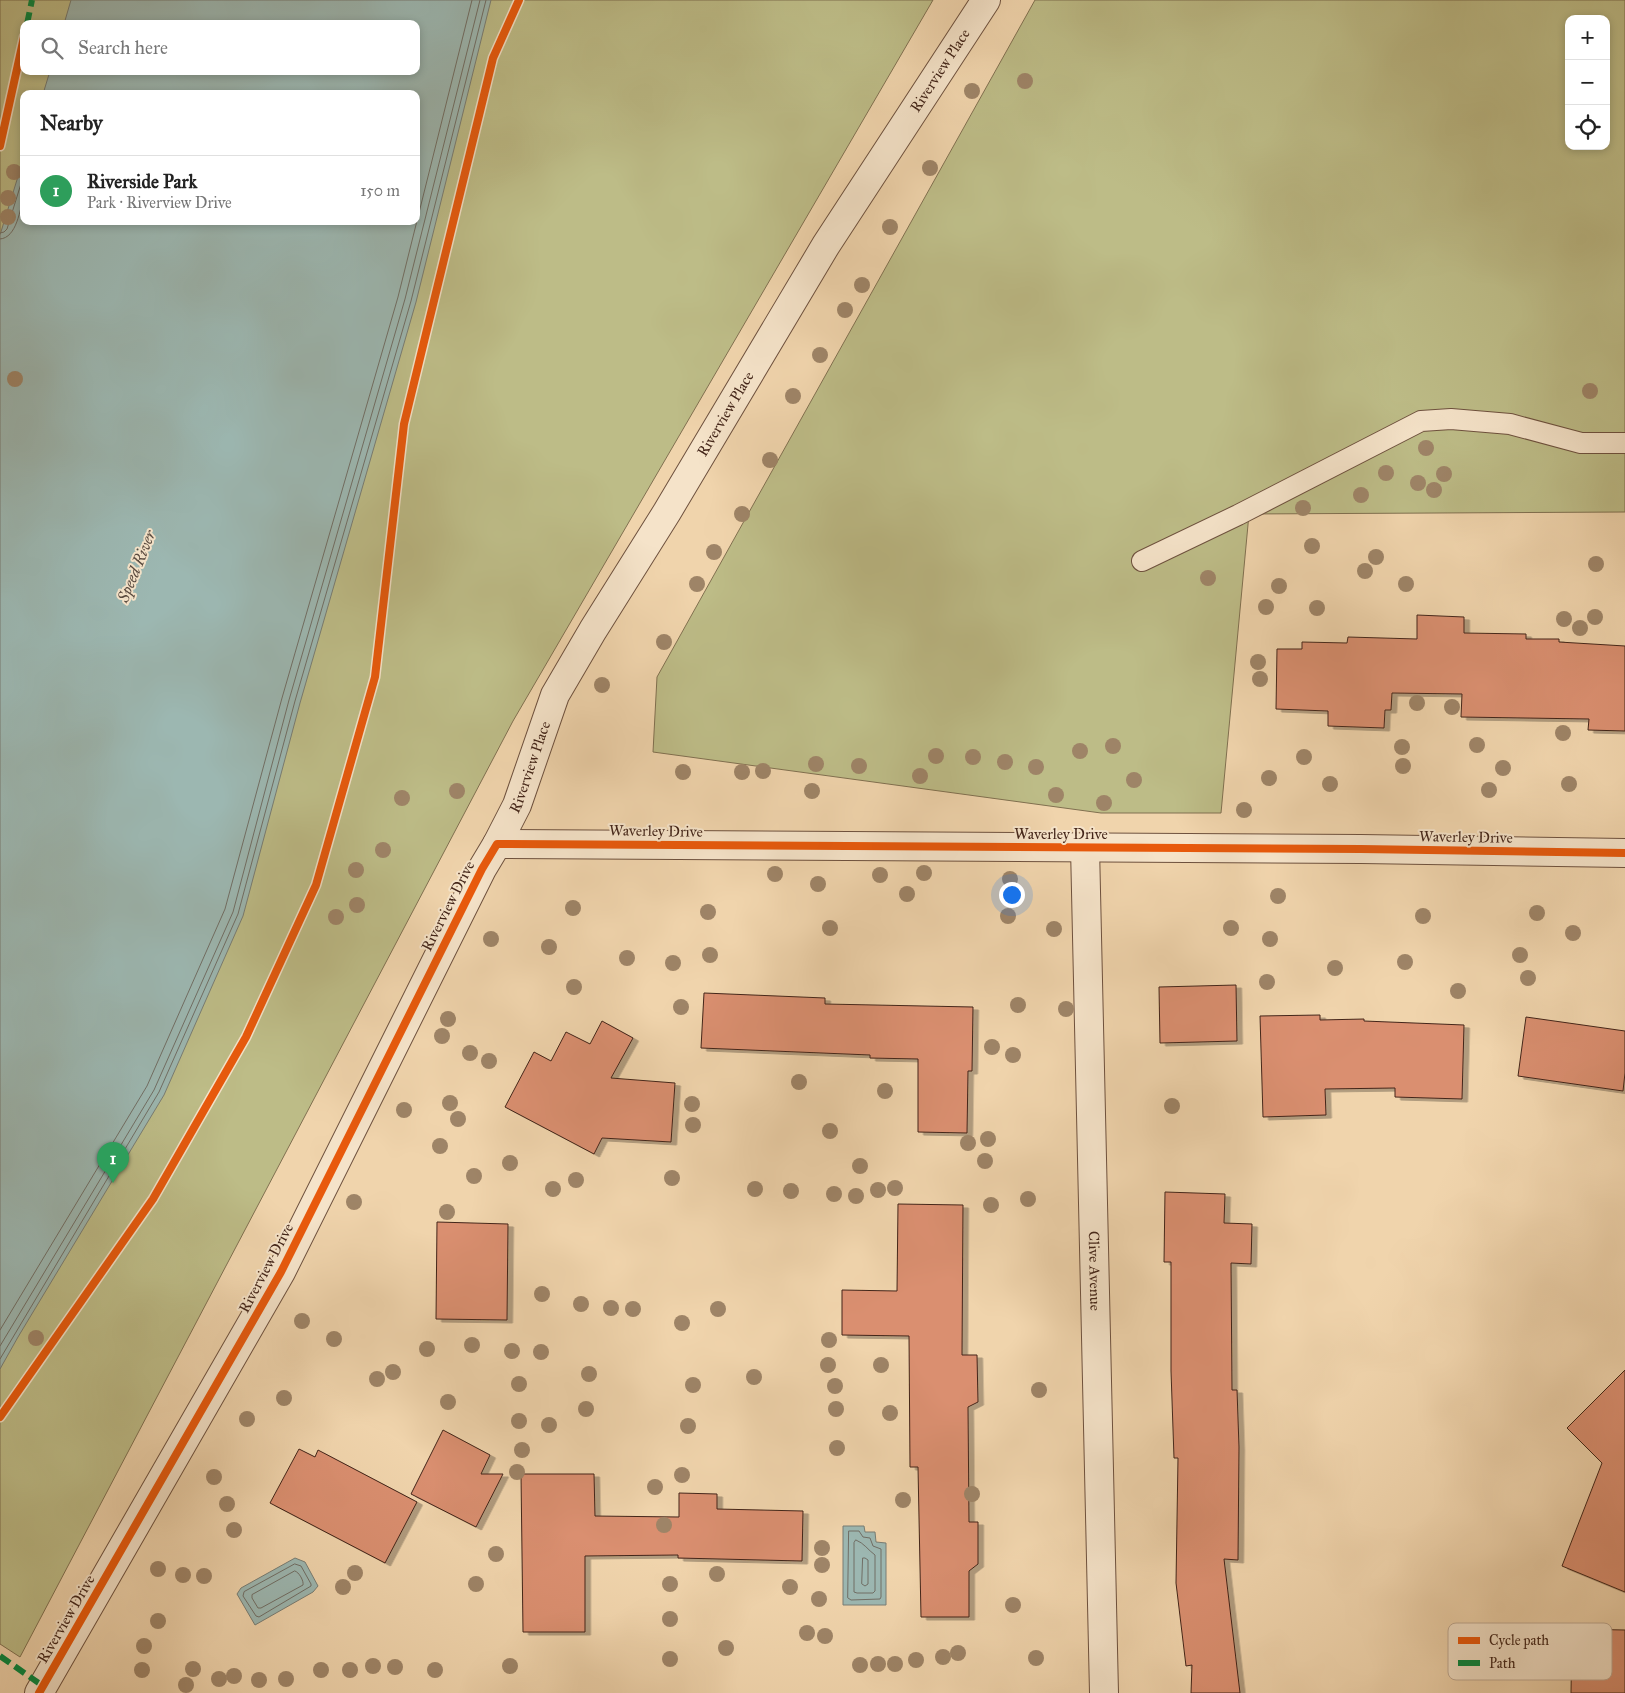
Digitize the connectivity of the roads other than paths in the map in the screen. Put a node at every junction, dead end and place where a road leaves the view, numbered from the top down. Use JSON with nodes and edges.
{"nodes":[{"id":1,"x":986,"y":0,"type":"edge"},
{"id":2,"x":1625,"y":443,"type":"edge"},
{"id":3,"x":1142,"y":561,"type":"dead end"},
{"id":4,"x":496,"y":844,"type":"junction"},
{"id":5,"x":1086,"y":847,"type":"junction"},
{"id":6,"x":1625,"y":853,"type":"edge"},
{"id":7,"x":39,"y":1693,"type":"edge"},
{"id":8,"x":1104,"y":1693,"type":"edge"}],
"edges":[{"from":1,"to":4,"type":"street","name":"Riverview Place"},
{"from":2,"to":3,"type":"lane"},
{"from":4,"to":5,"type":"street","name":"Waverley Drive"},
{"from":4,"to":7,"type":"street","name":"Riverview Drive"},
{"from":5,"to":6,"type":"street","name":"Waverley Drive"},
{"from":5,"to":8,"type":"street","name":"Clive Avenue"}]}
